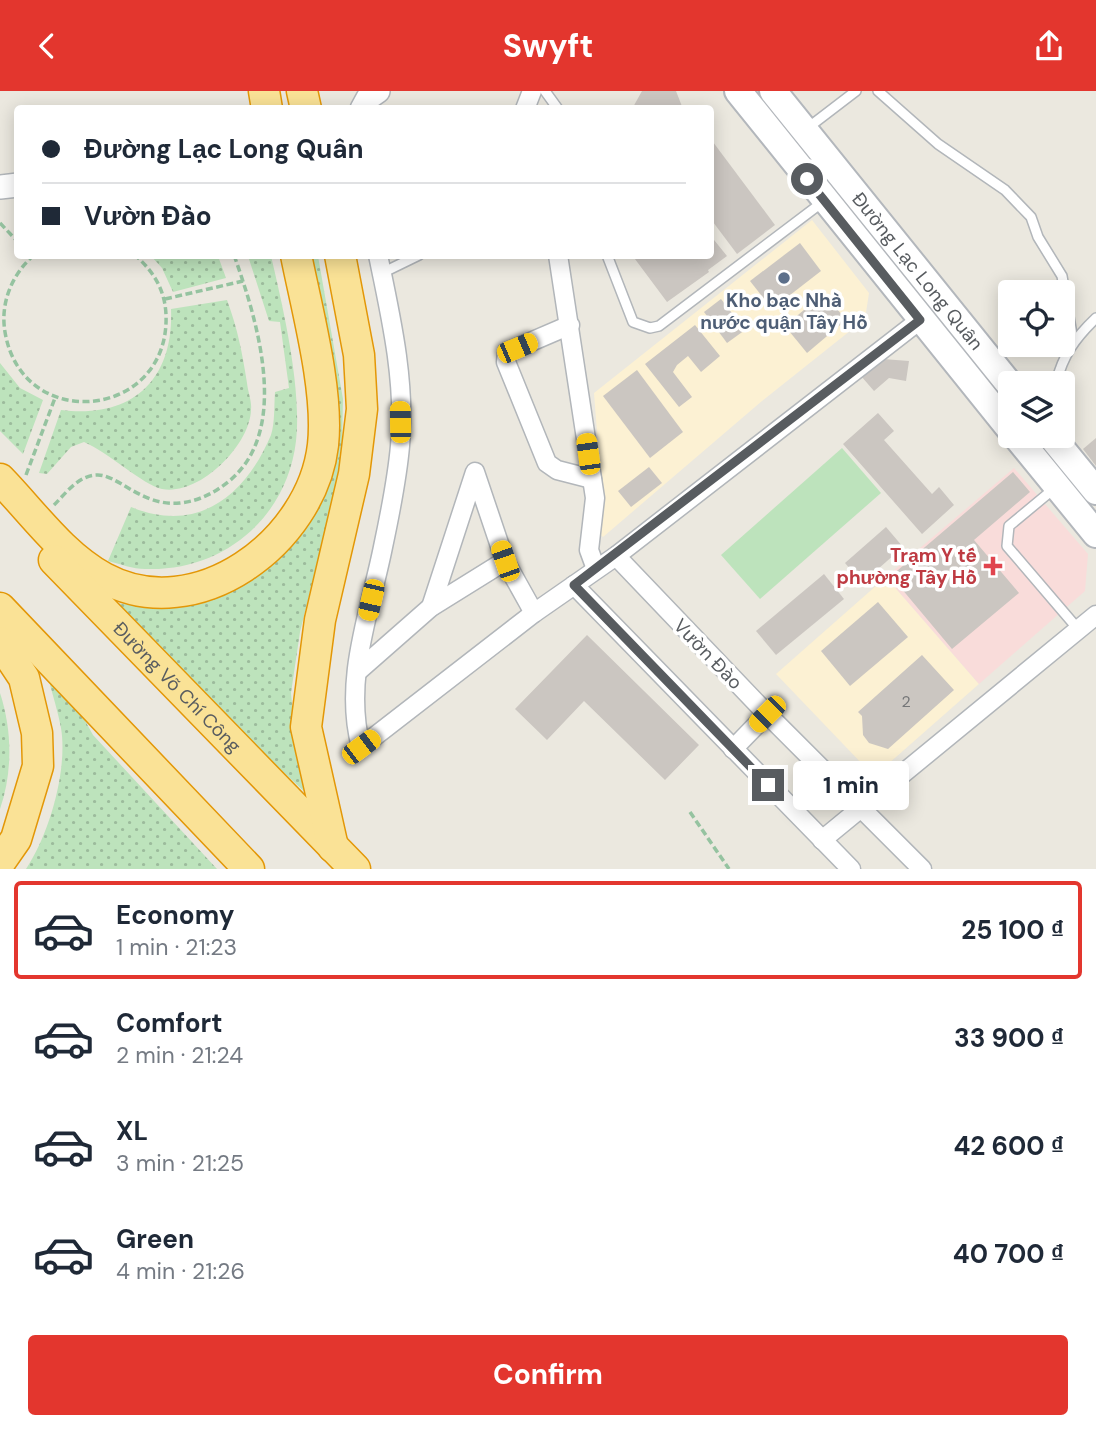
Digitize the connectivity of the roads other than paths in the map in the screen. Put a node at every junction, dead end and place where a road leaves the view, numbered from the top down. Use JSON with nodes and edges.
{"nodes":[{"id":1,"x":378,"y":91,"type":"edge"},
{"id":2,"x":738,"y":91,"type":"edge"},
{"id":3,"x":772,"y":91,"type":"edge"},
{"id":4,"x":856,"y":91,"type":"edge"},
{"id":5,"x":878,"y":91,"type":"edge"},
{"id":6,"x":364,"y":105,"type":"edge"},
{"id":7,"x":804,"y":131,"type":"junction"},
{"id":8,"x":824,"y":201,"type":"junction"},
{"id":9,"x":297,"y":259,"type":"edge"},
{"id":10,"x":341,"y":259,"type":"edge"},
{"id":11,"x":402,"y":259,"type":"edge"},
{"id":12,"x":559,"y":259,"type":"edge"},
{"id":13,"x":609,"y":259,"type":"edge"},
{"id":14,"x":380,"y":264,"type":"edge"},
{"id":15,"x":1063,"y":280,"type":"edge"},
{"id":16,"x":1096,"y":319,"type":"edge"},
{"id":17,"x":920,"y":320,"type":"junction"},
{"id":18,"x":570,"y":325,"type":"junction"},
{"id":19,"x":1075,"y":338,"type":"edge"},
{"id":20,"x":999,"y":371,"type":"edge"},
{"id":21,"x":998,"y":414,"type":"edge"},
{"id":22,"x":1026,"y":448,"type":"edge"},
{"id":23,"x":1061,"y":448,"type":"edge"},
{"id":24,"x":592,"y":479,"type":"junction"},
{"id":25,"x":1058,"y":486,"type":"junction"},
{"id":26,"x":1096,"y":491,"type":"edge"},
{"id":27,"x":8,"y":493,"type":"edge"},
{"id":28,"x":1096,"y":534,"type":"edge"},
{"id":29,"x":616,"y":556,"type":"junction"},
{"id":30,"x":505,"y":561,"type":"junction"},
{"id":31,"x":596,"y":569,"type":"junction"},
{"id":32,"x":574,"y":585,"type":"junction"},
{"id":33,"x":431,"y":607,"type":"junction"},
{"id":34,"x":0,"y":608,"type":"edge"},
{"id":35,"x":534,"y":613,"type":"junction"},
{"id":36,"x":1096,"y":615,"type":"edge"},
{"id":37,"x":1078,"y":629,"type":"junction"},
{"id":38,"x":0,"y":642,"type":"edge"},
{"id":39,"x":357,"y":672,"type":"junction"},
{"id":40,"x":767,"y":714,"type":"junction"},
{"id":41,"x":733,"y":749,"type":"junction"},
{"id":42,"x":863,"y":807,"type":"junction"},
{"id":43,"x":822,"y":840,"type":"junction"},
{"id":44,"x":333,"y":847,"type":"junction"},
{"id":45,"x":0,"y":862,"type":"edge"},
{"id":46,"x":249,"y":869,"type":"edge"},
{"id":47,"x":355,"y":869,"type":"edge"},
{"id":48,"x":851,"y":869,"type":"edge"},
{"id":49,"x":922,"y":869,"type":"edge"}],
"edges":[{"from":1,"to":6,"type":"street"},
{"from":2,"to":8,"type":"main road","name":"Đường Lạc Long Quân"},
{"from":3,"to":7,"type":"main road","name":"Đường Lạc Long Quân"},
{"from":4,"to":7,"type":"lane"},
{"from":5,"to":15,"type":"lane"},
{"from":7,"to":20,"type":"main road","name":"Đường Lạc Long Quân"},
{"from":8,"to":13,"type":"lane"},
{"from":8,"to":17,"type":"main road","name":"Đường Lạc Long Quân"},
{"from":9,"to":27,"type":"highway"},
{"from":10,"to":44,"type":"highway"},
{"from":11,"to":14,"type":"lane"},
{"from":12,"to":18,"type":"street"},
{"from":14,"to":39,"type":"street"},
{"from":16,"to":19,"type":"lane"},
{"from":17,"to":21,"type":"main road","name":"Đường Lạc Long Quân"},
{"from":17,"to":29,"type":"street"},
{"from":18,"to":24,"type":"street"},
{"from":18,"to":24,"type":"street"},
{"from":22,"to":25,"type":"main road"},
{"from":23,"to":26,"type":"main road"},
{"from":24,"to":31,"type":"street"},
{"from":25,"to":28,"type":"main road"},
{"from":25,"to":37,"type":"lane"},
{"from":27,"to":44,"type":"highway","name":"Đường Võ Chí Công"},
{"from":29,"to":31,"type":"street"},
{"from":29,"to":40,"type":"street","name":"Vườn Đào"},
{"from":30,"to":33,"type":"street"},
{"from":30,"to":33,"type":"street"},
{"from":30,"to":35,"type":"street"},
{"from":31,"to":32,"type":"street"},
{"from":32,"to":35,"type":"street"},
{"from":32,"to":41,"type":"street"},
{"from":33,"to":39,"type":"street"},
{"from":34,"to":46,"type":"highway"},
{"from":35,"to":39,"type":"street"},
{"from":36,"to":37,"type":"street"},
{"from":37,"to":42,"type":"street"},
{"from":38,"to":45,"type":"highway"},
{"from":40,"to":41,"type":"street"},
{"from":40,"to":42,"type":"street","name":"Vườn Đào"},
{"from":41,"to":43,"type":"street"},
{"from":42,"to":43,"type":"street"},
{"from":42,"to":49,"type":"street","name":"Vườn Đào"},
{"from":43,"to":48,"type":"street"},
{"from":44,"to":47,"type":"highway","name":"Đường Võ Chí Công"}]}
